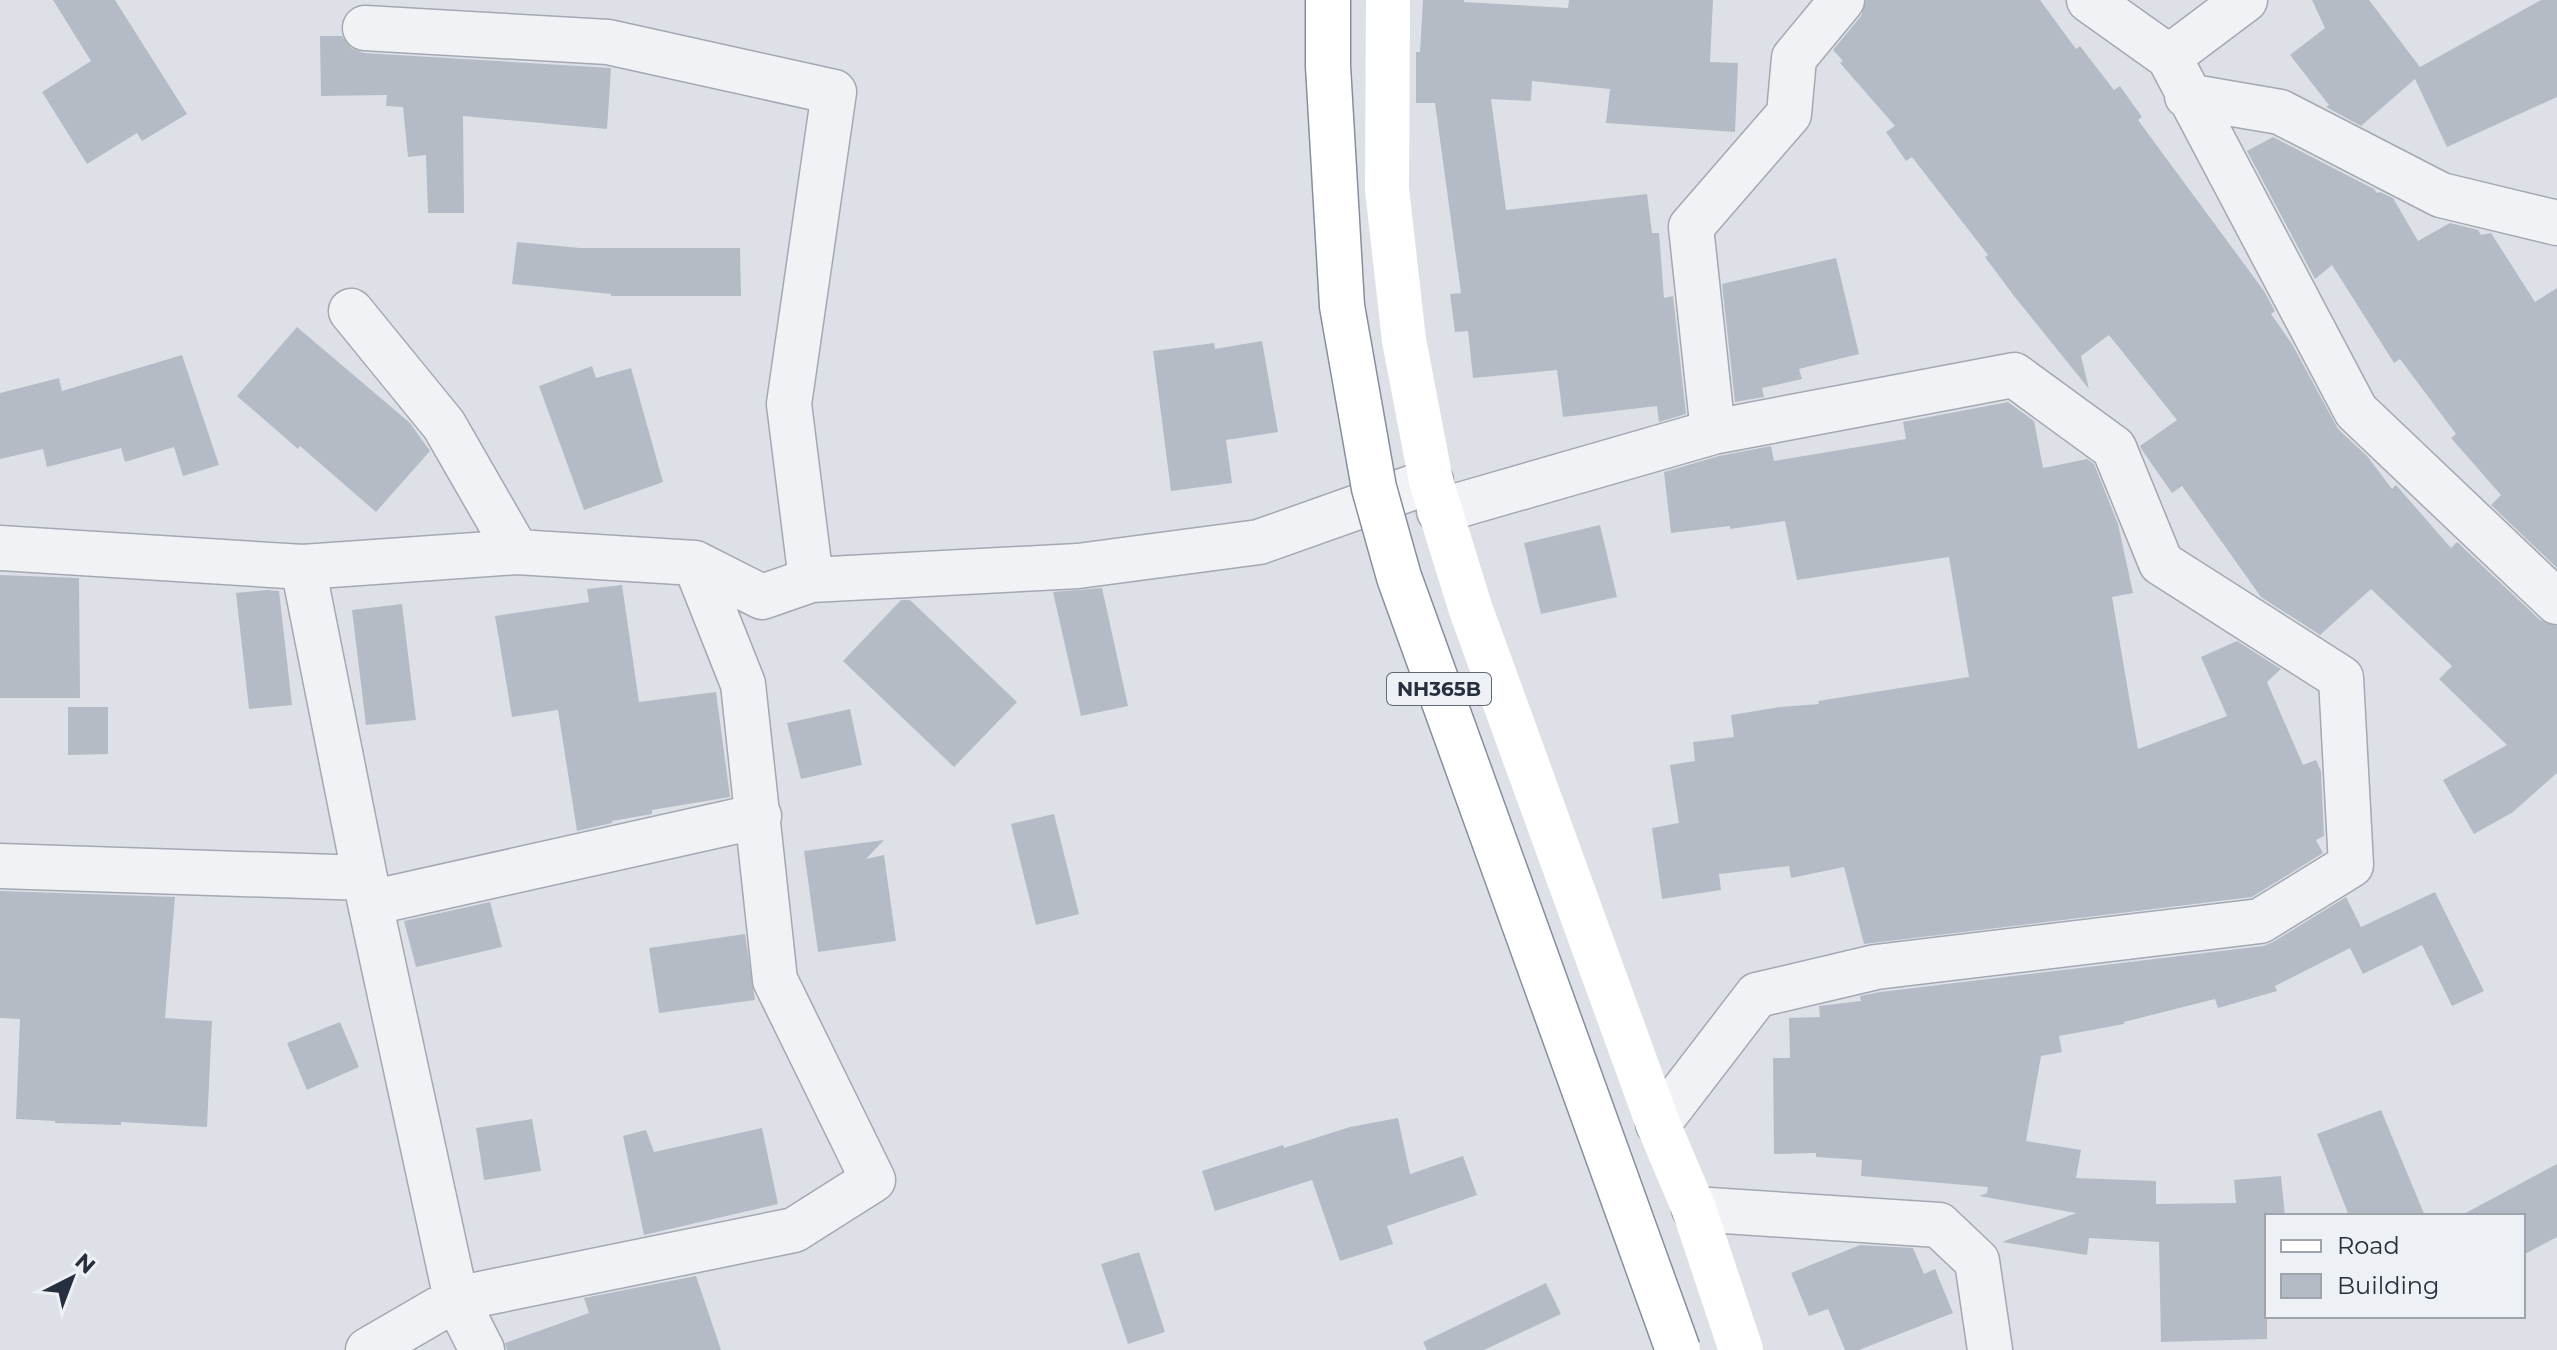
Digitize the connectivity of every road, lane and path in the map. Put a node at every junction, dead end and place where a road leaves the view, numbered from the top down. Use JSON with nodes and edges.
{"nodes":[{"id":1,"x":1328,"y":0,"type":"edge"},
{"id":2,"x":1388,"y":0,"type":"edge"},
{"id":3,"x":1842,"y":0,"type":"edge"},
{"id":4,"x":2089,"y":0,"type":"edge"},
{"id":5,"x":2245,"y":0,"type":"edge"},
{"id":6,"x":365,"y":28,"type":"dead end"},
{"id":7,"x":2169,"y":57,"type":"junction"},
{"id":8,"x":2187,"y":96,"type":"junction"},
{"id":9,"x":2557,"y":223,"type":"edge"},
{"id":10,"x":351,"y":311,"type":"dead end"},
{"id":11,"x":1713,"y":432,"type":"junction"},
{"id":12,"x":1435,"y":496,"type":"junction"},
{"id":13,"x":0,"y":548,"type":"edge"},
{"id":14,"x":517,"y":552,"type":"junction"},
{"id":15,"x":695,"y":563,"type":"junction"},
{"id":16,"x":303,"y":567,"type":"junction"},
{"id":17,"x":811,"y":580,"type":"junction"},
{"id":18,"x":2557,"y":602,"type":"edge"},
{"id":19,"x":759,"y":816,"type":"junction"},
{"id":20,"x":0,"y":866,"type":"edge"},
{"id":21,"x":368,"y":890,"type":"junction"},
{"id":22,"x":1658,"y":1124,"type":"junction"},
{"id":23,"x":1694,"y":1209,"type":"junction"},
{"id":24,"x":456,"y":1299,"type":"junction"},
{"id":25,"x":368,"y":1350,"type":"edge"},
{"id":26,"x":482,"y":1350,"type":"edge"},
{"id":27,"x":1678,"y":1350,"type":"edge"},
{"id":28,"x":1741,"y":1350,"type":"edge"},
{"id":29,"x":1990,"y":1350,"type":"edge"}],
"edges":[{"from":1,"to":27,"type":"main road","number":"NH365B","bridge":true},
{"from":2,"to":12,"type":"main road"},
{"from":3,"to":11,"type":"street"},
{"from":4,"to":7,"type":"street"},
{"from":5,"to":7,"type":"street"},
{"from":6,"to":17,"type":"street"},
{"from":7,"to":8,"type":"street"},
{"from":8,"to":9,"type":"street"},
{"from":8,"to":18,"type":"street"},
{"from":10,"to":14,"type":"street"},
{"from":11,"to":12,"type":"street"},
{"from":11,"to":22,"type":"street"},
{"from":12,"to":17,"type":"street"},
{"from":12,"to":22,"type":"main road"},
{"from":13,"to":16,"type":"street"},
{"from":14,"to":15,"type":"street"},
{"from":14,"to":16,"type":"street"},
{"from":15,"to":17,"type":"street"},
{"from":15,"to":19,"type":"street"},
{"from":16,"to":21,"type":"street"},
{"from":19,"to":21,"type":"street"},
{"from":19,"to":24,"type":"street"},
{"from":20,"to":21,"type":"street"},
{"from":21,"to":24,"type":"street"},
{"from":22,"to":23,"type":"main road"},
{"from":23,"to":28,"type":"main road"},
{"from":23,"to":29,"type":"street"},
{"from":24,"to":25,"type":"street"},
{"from":24,"to":26,"type":"street"}]}
